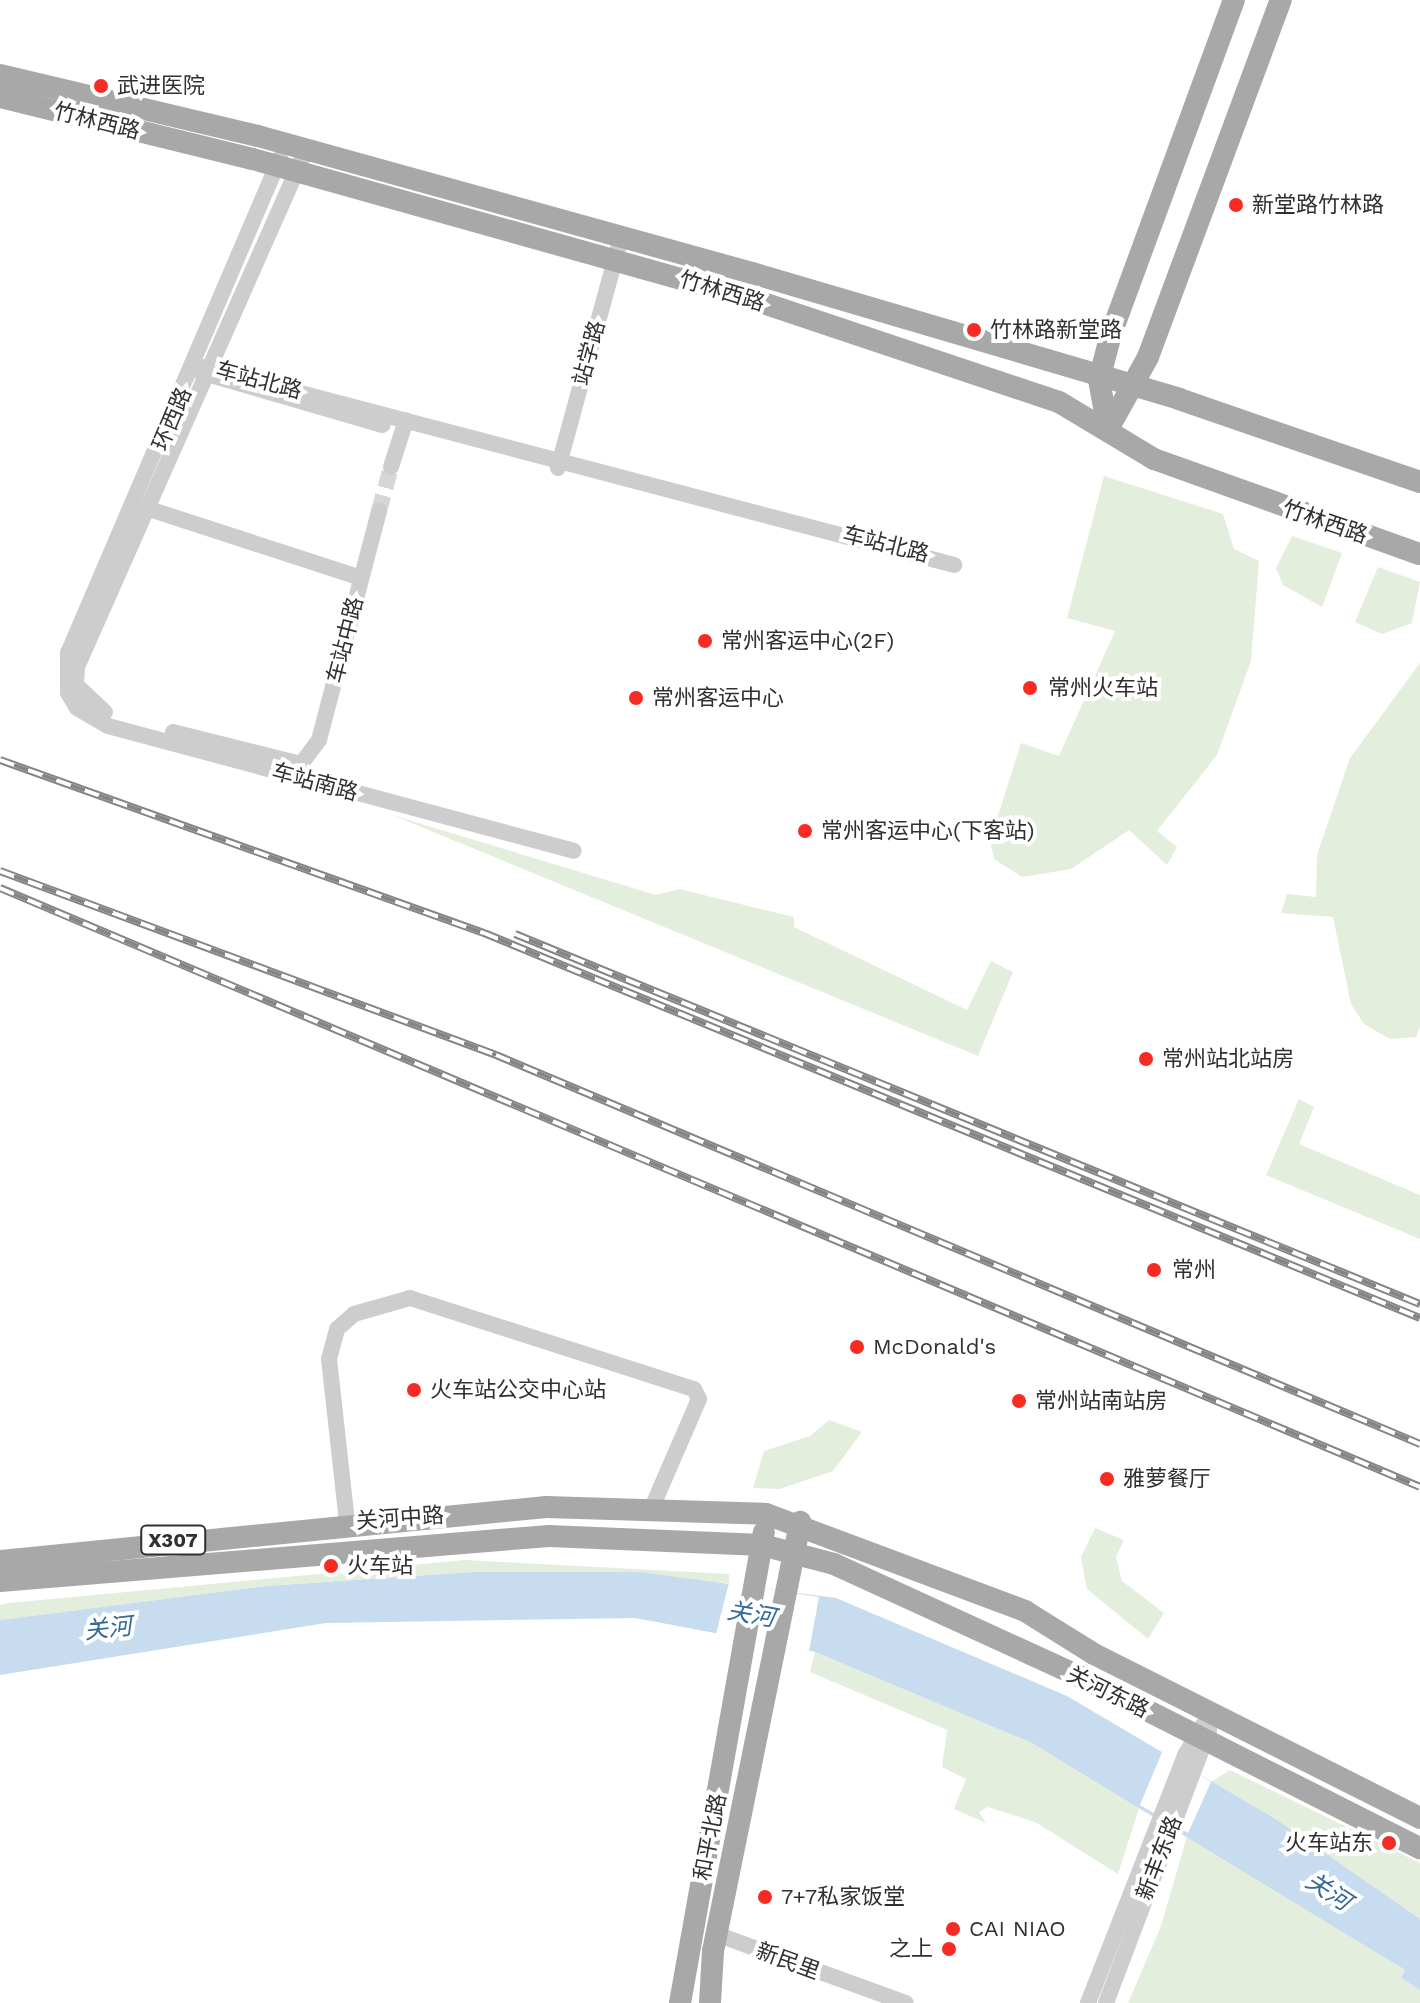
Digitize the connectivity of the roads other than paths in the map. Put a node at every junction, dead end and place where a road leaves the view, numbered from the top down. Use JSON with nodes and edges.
{"nodes":[{"id":1,"x":1234,"y":0,"type":"edge"},
{"id":2,"x":1281,"y":0,"type":"edge"},
{"id":3,"x":6,"y":75,"type":"edge"},
{"id":4,"x":0,"y":97,"type":"edge"},
{"id":5,"x":295,"y":149,"type":"junction"},
{"id":6,"x":287,"y":172,"type":"junction"},
{"id":7,"x":617,"y":248,"type":"junction"},
{"id":8,"x":203,"y":370,"type":"junction"},
{"id":9,"x":1099,"y":380,"type":"junction"},
{"id":10,"x":1130,"y":394,"type":"junction"},
{"id":11,"x":404,"y":425,"type":"junction"},
{"id":12,"x":1108,"y":429,"type":"junction"},
{"id":13,"x":559,"y":465,"type":"junction"},
{"id":14,"x":391,"y":467,"type":"tunnel mouth"},
{"id":15,"x":1420,"y":482,"type":"edge"},
{"id":16,"x":146,"y":508,"type":"junction"},
{"id":17,"x":379,"y":511,"type":"tunnel mouth"},
{"id":18,"x":806,"y":529,"type":"junction"},
{"id":19,"x":1420,"y":554,"type":"edge"},
{"id":20,"x":361,"y":578,"type":"junction"},
{"id":21,"x":72,"y":689,"type":"junction"},
{"id":22,"x":301,"y":764,"type":"joint"},
{"id":23,"x":574,"y":851,"type":"dead end"},
{"id":24,"x":651,"y":1510,"type":"junction"},
{"id":25,"x":766,"y":1514,"type":"junction"},
{"id":26,"x":347,"y":1522,"type":"junction"},
{"id":27,"x":800,"y":1522,"type":"junction"},
{"id":28,"x":762,"y":1545,"type":"junction"},
{"id":29,"x":790,"y":1552,"type":"junction"},
{"id":30,"x":0,"y":1561,"type":"edge"},
{"id":31,"x":0,"y":1581,"type":"edge"},
{"id":32,"x":1211,"y":1712,"type":"junction"},
{"id":33,"x":1197,"y":1749,"type":"junction"},
{"id":34,"x":1420,"y":1818,"type":"edge"},
{"id":35,"x":1157,"y":1840,"type":"junction"},
{"id":36,"x":1420,"y":1848,"type":"edge"},
{"id":37,"x":716,"y":1934,"type":"junction"},
{"id":38,"x":680,"y":2003,"type":"edge"},
{"id":39,"x":710,"y":2003,"type":"edge"},
{"id":40,"x":906,"y":2003,"type":"edge"},
{"id":41,"x":1088,"y":2003,"type":"edge"},
{"id":42,"x":1106,"y":2003,"type":"edge"}],
"edges":[{"from":1,"to":9,"type":"main road"},
{"from":2,"to":10,"type":"main road"},
{"from":3,"to":5,"type":"main road","name":"竹林西路"},
{"from":4,"to":6,"type":"main road","name":"竹林西路"},
{"from":5,"to":6,"type":"street","name":"环西路"},
{"from":5,"to":7,"type":"main road","name":"竹林西路"},
{"from":6,"to":7,"type":"main road","name":"竹林西路"},
{"from":6,"to":8,"type":"street","name":"环西路"},
{"from":6,"to":8,"type":"street","name":"环西路"},
{"from":7,"to":9,"type":"main road","name":"竹林西路"},
{"from":7,"to":12,"type":"main road","name":"竹林西路"},
{"from":7,"to":13,"type":"street","name":"站学路"},
{"from":8,"to":11,"type":"street","name":"车站北路"},
{"from":8,"to":16,"type":"street","name":"环西路"},
{"from":8,"to":21,"type":"street","name":"环西路"},
{"from":9,"to":10,"type":"main road","name":"竹林西路"},
{"from":9,"to":12,"type":"main road"},
{"from":10,"to":12,"type":"main road"},
{"from":10,"to":15,"type":"main road","name":"竹林西路"},
{"from":11,"to":13,"type":"street","name":"车站北路"},
{"from":11,"to":14,"type":"street"},
{"from":12,"to":19,"type":"main road","name":"竹林西路"},
{"from":13,"to":18,"type":"street","name":"车站北路"},
{"from":16,"to":20,"type":"street"},
{"from":16,"to":21,"type":"street","name":"环西路"},
{"from":17,"to":20,"type":"street","name":"车站中路"},
{"from":18,"to":18,"type":"street","name":"车站北路"},
{"from":20,"to":22,"type":"street","name":"车站中路"},
{"from":21,"to":22,"type":"street","name":"车站南路"},
{"from":21,"to":23,"type":"street","name":"车站南路"},
{"from":24,"to":25,"type":"main road","name":"关河中路"},
{"from":24,"to":26,"type":"main road","name":"关河中路","number":"X307"},
{"from":24,"to":26,"type":"street"},
{"from":25,"to":27,"type":"main road","name":"关河中路"},
{"from":25,"to":28,"type":"main road","name":"和平北路"},
{"from":26,"to":30,"type":"main road","name":"关河中路","number":"X307"},
{"from":27,"to":29,"type":"main road","name":"和平北路"},
{"from":27,"to":32,"type":"main road","name":"关河东路"},
{"from":28,"to":29,"type":"main road","name":"关河中路"},
{"from":28,"to":31,"type":"main road","name":"关河中路"},
{"from":28,"to":38,"type":"main road","name":"和平北路"},
{"from":29,"to":33,"type":"main road","name":"关河东路"},
{"from":29,"to":37,"type":"main road","name":"和平北路"},
{"from":32,"to":33,"type":"street"},
{"from":32,"to":34,"type":"main road","name":"关河东路"},
{"from":33,"to":35,"type":"street"},
{"from":33,"to":36,"type":"main road","name":"关河东路"},
{"from":35,"to":41,"type":"street","name":"新丰东路"},
{"from":35,"to":42,"type":"street","name":"新丰东路"},
{"from":37,"to":39,"type":"main road","name":"和平北路"},
{"from":37,"to":40,"type":"street","name":"新民里"}]}
